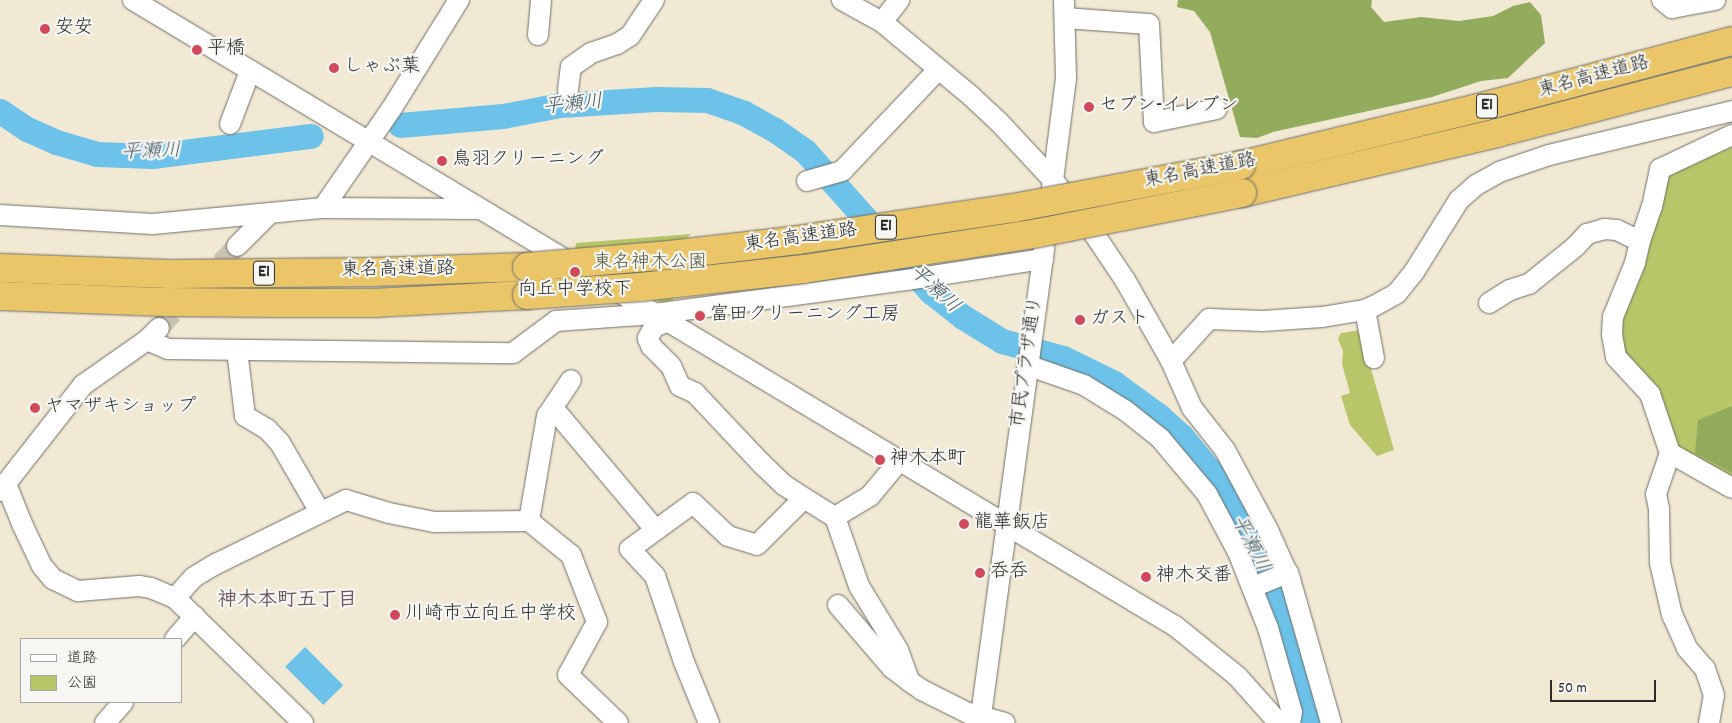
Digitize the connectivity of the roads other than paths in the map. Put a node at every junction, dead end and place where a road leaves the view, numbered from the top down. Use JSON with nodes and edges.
{"nodes":[{"id":1,"x":133,"y":0,"type":"edge"},
{"id":2,"x":459,"y":0,"type":"edge"},
{"id":3,"x":541,"y":0,"type":"edge"},
{"id":4,"x":654,"y":0,"type":"edge"},
{"id":5,"x":842,"y":0,"type":"edge"},
{"id":6,"x":899,"y":0,"type":"edge"},
{"id":7,"x":1662,"y":0,"type":"edge"},
{"id":8,"x":1715,"y":0,"type":"edge"},
{"id":9,"x":1065,"y":9,"type":"edge"},
{"id":10,"x":882,"y":22,"type":"junction"},
{"id":11,"x":538,"y":35,"type":"dead end"},
{"id":12,"x":1732,"y":41,"type":"edge"},
{"id":13,"x":250,"y":70,"type":"junction"},
{"id":14,"x":938,"y":70,"type":"junction"},
{"id":15,"x":1732,"y":72,"type":"edge"},
{"id":16,"x":568,"y":90,"type":"dead end"},
{"id":17,"x":1217,"y":109,"type":"dead end"},
{"id":18,"x":1732,"y":110,"type":"edge"},
{"id":19,"x":230,"y":124,"type":"dead end"},
{"id":20,"x":1732,"y":135,"type":"edge"},
{"id":21,"x":369,"y":142,"type":"junction"},
{"id":22,"x":1053,"y":180,"type":"junction"},
{"id":23,"x":811,"y":181,"type":"dead end"},
{"id":24,"x":323,"y":208,"type":"junction"},
{"id":25,"x":481,"y":209,"type":"junction"},
{"id":26,"x":269,"y":214,"type":"junction"},
{"id":27,"x":0,"y":215,"type":"edge"},
{"id":28,"x":695,"y":238,"type":"dead end"},
{"id":29,"x":1640,"y":241,"type":"junction"},
{"id":30,"x":237,"y":246,"type":"tunnel mouth"},
{"id":31,"x":1043,"y":259,"type":"junction"},
{"id":32,"x":0,"y":268,"type":"edge"},
{"id":33,"x":0,"y":296,"type":"edge"},
{"id":34,"x":1489,"y":303,"type":"dead end"},
{"id":35,"x":1365,"y":310,"type":"junction"},
{"id":36,"x":667,"y":315,"type":"junction"},
{"id":37,"x":237,"y":350,"type":"junction"},
{"id":38,"x":1374,"y":358,"type":"dead end"},
{"id":39,"x":1172,"y":361,"type":"junction"},
{"id":40,"x":1027,"y":363,"type":"junction"},
{"id":41,"x":571,"y":380,"type":"dead end"},
{"id":42,"x":553,"y":408,"type":"junction"},
{"id":43,"x":1670,"y":453,"type":"junction"},
{"id":44,"x":900,"y":460,"type":"junction"},
{"id":45,"x":3,"y":488,"type":"edge"},
{"id":46,"x":1732,"y":488,"type":"edge"},
{"id":47,"x":804,"y":498,"type":"junction"},
{"id":48,"x":320,"y":512,"type":"junction"},
{"id":49,"x":835,"y":516,"type":"junction"},
{"id":50,"x":529,"y":521,"type":"junction"},
{"id":51,"x":1006,"y":524,"type":"junction"},
{"id":52,"x":654,"y":529,"type":"junction"},
{"id":53,"x":1283,"y":575,"type":"junction"},
{"id":54,"x":1255,"y":586,"type":"junction"},
{"id":55,"x":175,"y":598,"type":"junction"},
{"id":56,"x":838,"y":605,"type":"dead end"},
{"id":57,"x":195,"y":616,"type":"junction"},
{"id":58,"x":176,"y":638,"type":"edge"},
{"id":59,"x":909,"y":681,"type":"junction"},
{"id":60,"x":122,"y":703,"type":"edge"},
{"id":61,"x":980,"y":720,"type":"edge"},
{"id":62,"x":106,"y":723,"type":"edge"},
{"id":63,"x":303,"y":723,"type":"edge"},
{"id":64,"x":618,"y":723,"type":"edge"},
{"id":65,"x":708,"y":723,"type":"edge"},
{"id":66,"x":1005,"y":723,"type":"edge"},
{"id":67,"x":1279,"y":723,"type":"edge"},
{"id":68,"x":1290,"y":723,"type":"edge"},
{"id":69,"x":1331,"y":723,"type":"edge"},
{"id":70,"x":1709,"y":723,"type":"edge"}],
"edges":[{"from":1,"to":13,"type":"street"},
{"from":2,"to":21,"type":"street"},
{"from":3,"to":11,"type":"street"},
{"from":4,"to":16,"type":"street"},
{"from":5,"to":10,"type":"street"},
{"from":6,"to":10,"type":"street"},
{"from":7,"to":8,"type":"street"},
{"from":9,"to":17,"type":"street"},
{"from":9,"to":22,"type":"street","name":"市民プラザ通り"},
{"from":10,"to":14,"type":"street"},
{"from":12,"to":32,"type":"highway","name":"東名高速道路","number":"E1","bridge":true},
{"from":13,"to":19,"type":"street"},
{"from":13,"to":21,"type":"street"},
{"from":14,"to":22,"type":"street"},
{"from":14,"to":23,"type":"street"},
{"from":15,"to":33,"type":"highway","name":"東名高速道路","number":"E1","bridge":true},
{"from":18,"to":35,"type":"street"},
{"from":20,"to":29,"type":"street"},
{"from":21,"to":24,"type":"street"},
{"from":21,"to":25,"type":"street"},
{"from":22,"to":31,"type":"street","name":"市民プラザ通り"},
{"from":22,"to":39,"type":"street"},
{"from":24,"to":25,"type":"street"},
{"from":24,"to":26,"type":"street"},
{"from":25,"to":36,"type":"street"},
{"from":26,"to":27,"type":"street"},
{"from":26,"to":30,"type":"street"},
{"from":28,"to":36,"type":"street"},
{"from":29,"to":34,"type":"street"},
{"from":29,"to":43,"type":"street"},
{"from":31,"to":36,"type":"street"},
{"from":31,"to":40,"type":"street","name":"市民プラザ通り"},
{"from":35,"to":38,"type":"street"},
{"from":35,"to":39,"type":"street"},
{"from":36,"to":37,"type":"street"},
{"from":36,"to":44,"type":"street"},
{"from":36,"to":47,"type":"street"},
{"from":37,"to":45,"type":"street"},
{"from":37,"to":48,"type":"street"},
{"from":39,"to":53,"type":"street"},
{"from":40,"to":51,"type":"street","name":"市民プラザ通り"},
{"from":40,"to":54,"type":"street"},
{"from":41,"to":42,"type":"street"},
{"from":42,"to":50,"type":"street"},
{"from":42,"to":52,"type":"street"},
{"from":43,"to":46,"type":"street"},
{"from":43,"to":70,"type":"street"},
{"from":44,"to":49,"type":"street"},
{"from":44,"to":51,"type":"street"},
{"from":45,"to":55,"type":"street"},
{"from":47,"to":49,"type":"street"},
{"from":47,"to":52,"type":"street"},
{"from":48,"to":50,"type":"street"},
{"from":48,"to":55,"type":"street"},
{"from":49,"to":59,"type":"street"},
{"from":50,"to":64,"type":"street"},
{"from":51,"to":61,"type":"street","name":"市民プラザ通り"},
{"from":51,"to":67,"type":"street"},
{"from":52,"to":65,"type":"street"},
{"from":53,"to":54,"type":"street"},
{"from":53,"to":69,"type":"street"},
{"from":54,"to":68,"type":"street"},
{"from":55,"to":57,"type":"street"},
{"from":56,"to":59,"type":"street"},
{"from":57,"to":58,"type":"street"},
{"from":57,"to":63,"type":"street"},
{"from":59,"to":61,"type":"street"},
{"from":60,"to":62,"type":"street"},
{"from":61,"to":66,"type":"street"}]}
